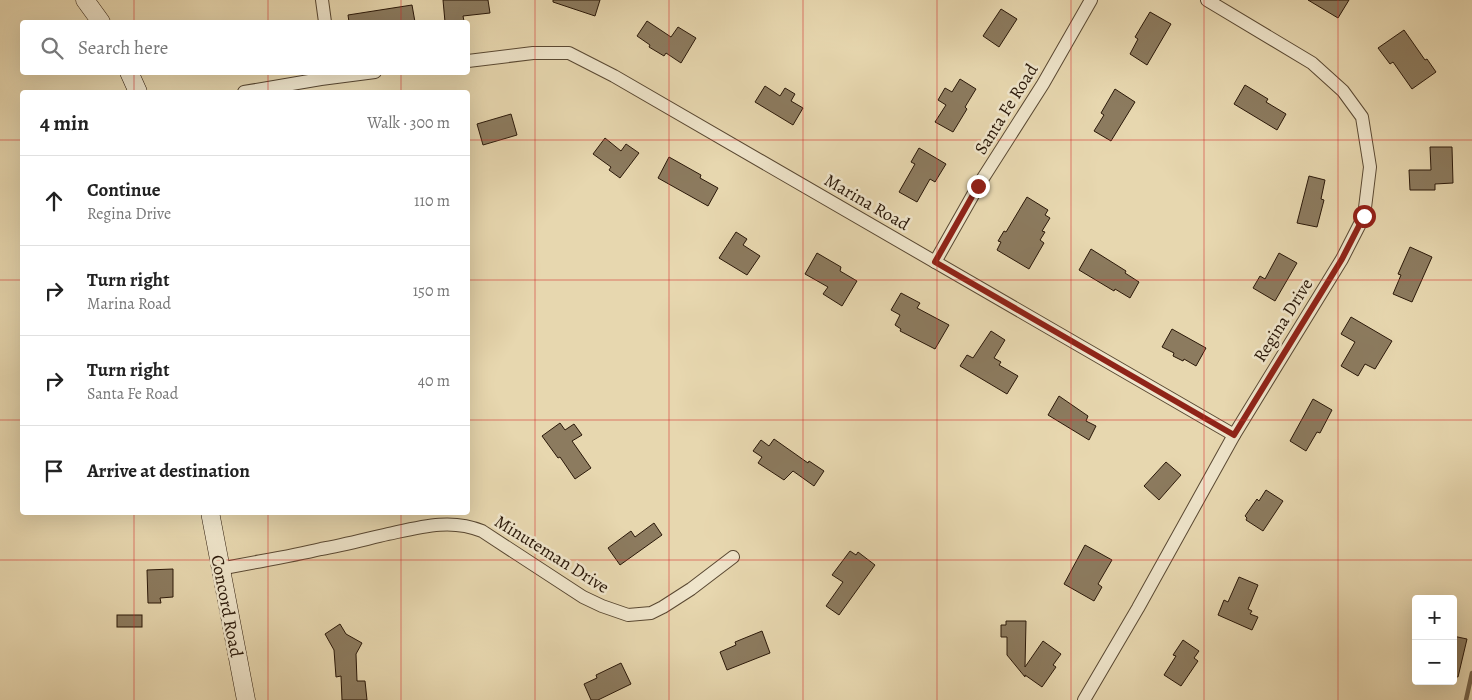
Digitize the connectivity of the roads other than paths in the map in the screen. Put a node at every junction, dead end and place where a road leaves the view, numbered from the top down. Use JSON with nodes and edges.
{"nodes":[{"id":1,"x":85,"y":0,"type":"edge"},
{"id":2,"x":322,"y":0,"type":"edge"},
{"id":3,"x":1090,"y":0,"type":"edge"},
{"id":4,"x":1206,"y":0,"type":"edge"},
{"id":5,"x":100,"y":20,"type":"edge"},
{"id":6,"x":325,"y":20,"type":"edge"},
{"id":7,"x":470,"y":61,"type":"edge"},
{"id":8,"x":131,"y":75,"type":"edge"},
{"id":9,"x":332,"y":75,"type":"edge"},
{"id":10,"x":137,"y":90,"type":"edge"},
{"id":11,"x":254,"y":90,"type":"edge"},
{"id":12,"x":935,"y":262,"type":"junction"},
{"id":13,"x":1234,"y":435,"type":"junction"},
{"id":14,"x":211,"y":515,"type":"edge"},
{"id":15,"x":733,"y":557,"type":"dead end"},
{"id":16,"x":220,"y":569,"type":"junction"},
{"id":17,"x":246,"y":700,"type":"edge"},
{"id":18,"x":1084,"y":700,"type":"edge"}],
"edges":[{"from":1,"to":5,"type":"main road"},
{"from":2,"to":6,"type":"street"},
{"from":3,"to":12,"type":"street","name":"Santa Fe Road"},
{"from":4,"to":13,"type":"street","name":"Regina Drive"},
{"from":7,"to":12,"type":"street","name":"Marina Road"},
{"from":8,"to":10,"type":"main road"},
{"from":9,"to":11,"type":"street"},
{"from":12,"to":13,"type":"street","name":"Marina Road"},
{"from":13,"to":18,"type":"street","name":"Regina Drive"},
{"from":14,"to":16,"type":"main road","name":"Concord Road"},
{"from":15,"to":16,"type":"street","name":"Minuteman Drive"},
{"from":16,"to":17,"type":"main road","name":"Concord Road"}]}
